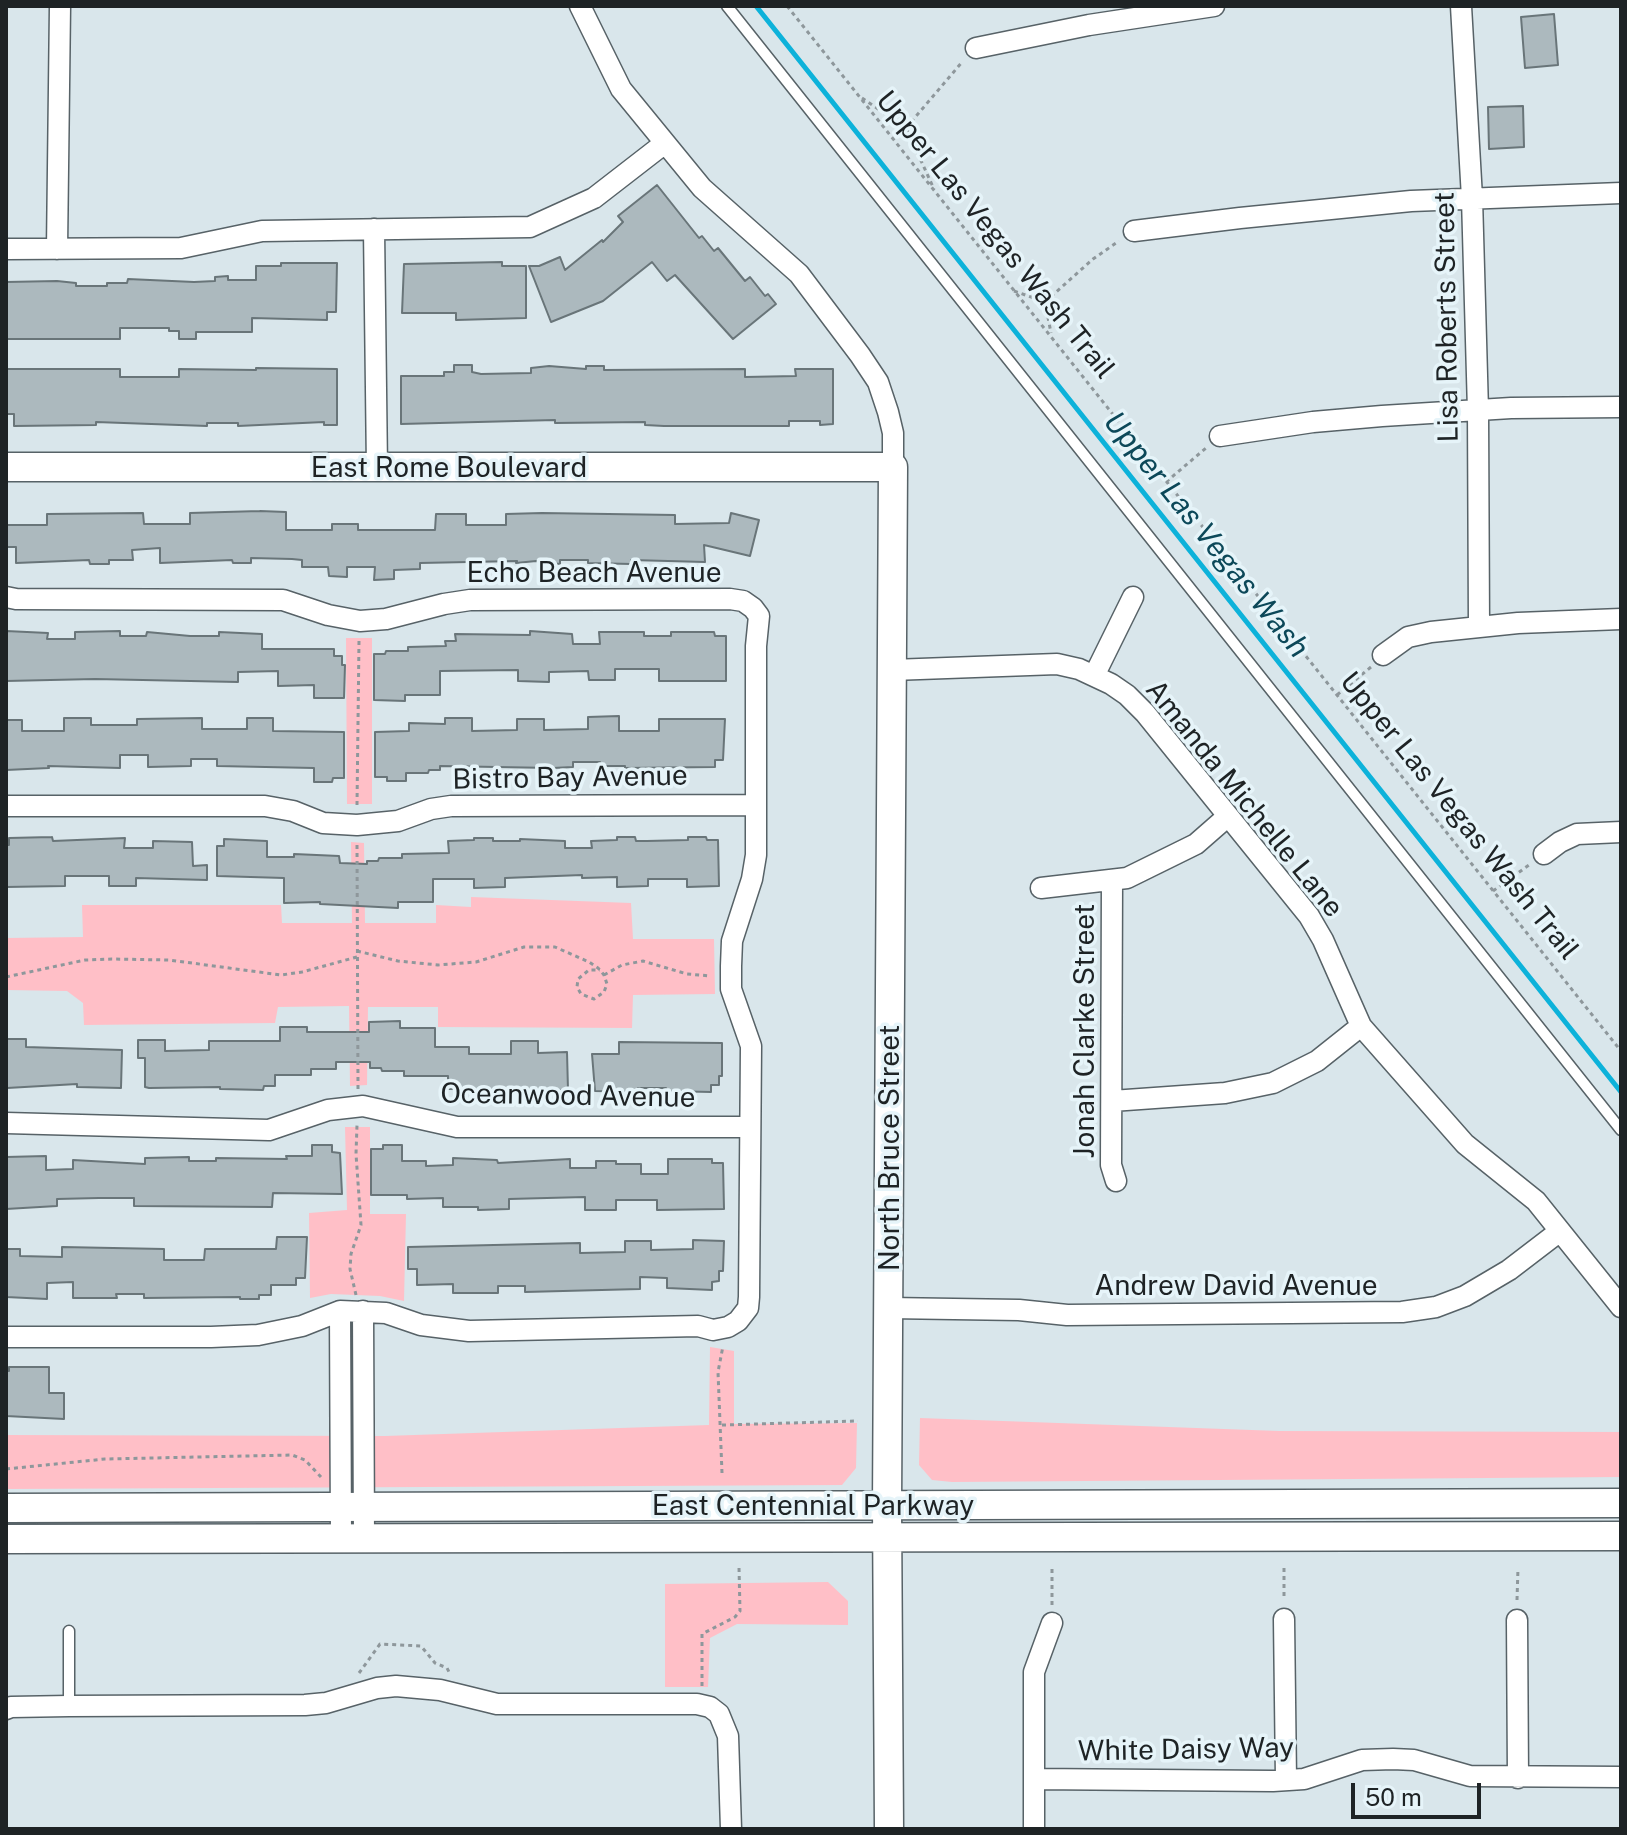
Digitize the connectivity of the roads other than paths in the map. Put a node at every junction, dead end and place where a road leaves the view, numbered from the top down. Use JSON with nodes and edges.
{"nodes":[{"id":1,"x":60,"y":6,"type":"edge"},
{"id":2,"x":580,"y":6,"type":"edge"},
{"id":3,"x":727,"y":6,"type":"edge"},
{"id":4,"x":1214,"y":6,"type":"edge"},
{"id":5,"x":1461,"y":6,"type":"edge"},
{"id":6,"x":976,"y":48,"type":"road end"},
{"id":7,"x":665,"y":143,"type":"junction"},
{"id":8,"x":1621,"y":193,"type":"edge"},
{"id":9,"x":1472,"y":198,"type":"junction"},
{"id":10,"x":374,"y":229,"type":"junction"},
{"id":11,"x":1134,"y":231,"type":"road end"},
{"id":12,"x":6,"y":249,"type":"edge"},
{"id":13,"x":57,"y":249,"type":"junction"},
{"id":14,"x":1621,"y":407,"type":"edge"},
{"id":15,"x":1478,"y":411,"type":"junction"},
{"id":16,"x":1220,"y":436,"type":"road end"},
{"id":17,"x":6,"y":467,"type":"edge"},
{"id":18,"x":893,"y":467,"type":"junction"},
{"id":19,"x":377,"y":469,"type":"junction"},
{"id":20,"x":6,"y":597,"type":"edge"},
{"id":21,"x":1133,"y":597,"type":"dead end"},
{"id":22,"x":1621,"y":619,"type":"edge"},
{"id":23,"x":1479,"y":627,"type":"junction"},
{"id":24,"x":1383,"y":655,"type":"road end"},
{"id":25,"x":892,"y":670,"type":"junction"},
{"id":26,"x":1094,"y":676,"type":"junction"},
{"id":27,"x":756,"y":805,"type":"junction"},
{"id":28,"x":6,"y":806,"type":"edge"},
{"id":29,"x":1228,"y":816,"type":"junction"},
{"id":30,"x":1621,"y":832,"type":"edge"},
{"id":31,"x":1544,"y":854,"type":"road end"},
{"id":32,"x":1112,"y":880,"type":"junction"},
{"id":33,"x":1041,"y":888,"type":"dead end"},
{"id":34,"x":1361,"y":1026,"type":"junction"},
{"id":35,"x":1112,"y":1101,"type":"junction"},
{"id":36,"x":6,"y":1123,"type":"edge"},
{"id":37,"x":750,"y":1127,"type":"junction"},
{"id":38,"x":1621,"y":1130,"type":"edge"},
{"id":39,"x":1116,"y":1181,"type":"dead end"},
{"id":40,"x":1560,"y":1231,"type":"junction"},
{"id":41,"x":1621,"y":1307,"type":"edge"},
{"id":42,"x":889,"y":1308,"type":"junction"},
{"id":43,"x":353,"y":1311,"type":"junction"},
{"id":44,"x":6,"y":1337,"type":"edge"},
{"id":45,"x":1621,"y":1503,"type":"edge"},
{"id":46,"x":352,"y":1506,"type":"junction"},
{"id":47,"x":887,"y":1506,"type":"junction"},
{"id":48,"x":6,"y":1508,"type":"edge"},
{"id":49,"x":1621,"y":1536,"type":"edge"},
{"id":50,"x":6,"y":1539,"type":"edge"},
{"id":51,"x":352,"y":1539,"type":"junction"},
{"id":52,"x":888,"y":1540,"type":"junction"},
{"id":53,"x":1284,"y":1619,"type":"road end"},
{"id":54,"x":1517,"y":1620,"type":"road end"},
{"id":55,"x":1052,"y":1623,"type":"road end"},
{"id":56,"x":69,"y":1631,"type":"dead end"},
{"id":57,"x":69,"y":1706,"type":"junction"},
{"id":58,"x":6,"y":1709,"type":"edge"},
{"id":59,"x":1621,"y":1777,"type":"edge"},
{"id":60,"x":1518,"y":1778,"type":"junction"},
{"id":61,"x":1034,"y":1779,"type":"junction"},
{"id":62,"x":1286,"y":1780,"type":"junction"},
{"id":63,"x":731,"y":1829,"type":"edge"},
{"id":64,"x":889,"y":1829,"type":"edge"},
{"id":65,"x":1034,"y":1829,"type":"edge"}],
"edges":[{"from":1,"to":13,"type":"street"},
{"from":2,"to":7,"type":"street"},
{"from":3,"to":38,"type":"lane"},
{"from":4,"to":6,"type":"street"},
{"from":5,"to":9,"type":"street","name":"Lisa Roberts Street"},
{"from":7,"to":10,"type":"street"},
{"from":7,"to":18,"type":"street"},
{"from":8,"to":9,"type":"street"},
{"from":9,"to":11,"type":"street"},
{"from":9,"to":15,"type":"street","name":"Lisa Roberts Street"},
{"from":10,"to":13,"type":"street"},
{"from":10,"to":19,"type":"street"},
{"from":12,"to":13,"type":"street"},
{"from":14,"to":15,"type":"street"},
{"from":15,"to":16,"type":"street"},
{"from":15,"to":23,"type":"street","name":"Lisa Roberts Street"},
{"from":17,"to":19,"type":"main road","name":"East Rome Boulevard"},
{"from":18,"to":19,"type":"main road","name":"East Rome Boulevard"},
{"from":18,"to":25,"type":"main road","name":"North Bruce Street"},
{"from":20,"to":27,"type":"street","name":"Echo Beach Avenue"},
{"from":21,"to":26,"type":"street"},
{"from":22,"to":23,"type":"street"},
{"from":23,"to":24,"type":"street"},
{"from":25,"to":26,"type":"street","name":"Amanda Michelle Lane"},
{"from":25,"to":42,"type":"main road","name":"North Bruce Street"},
{"from":26,"to":29,"type":"street","name":"Amanda Michelle Lane"},
{"from":27,"to":28,"type":"street","name":"Bistro Bay Avenue"},
{"from":27,"to":37,"type":"street"},
{"from":29,"to":32,"type":"street"},
{"from":29,"to":34,"type":"street","name":"Amanda Michelle Lane"},
{"from":30,"to":31,"type":"street"},
{"from":32,"to":33,"type":"street"},
{"from":32,"to":35,"type":"street","name":"Jonah Clarke Street"},
{"from":34,"to":35,"type":"street"},
{"from":34,"to":40,"type":"street","name":"Amanda Michelle Lane"},
{"from":35,"to":39,"type":"street","name":"Jonah Clarke Street"},
{"from":36,"to":37,"type":"street","name":"Oceanwood Avenue"},
{"from":37,"to":43,"type":"street"},
{"from":40,"to":41,"type":"street","name":"Amanda Michelle Lane"},
{"from":40,"to":42,"type":"street","name":"Andrew David Avenue"},
{"from":42,"to":47,"type":"main road","name":"North Bruce Street"},
{"from":43,"to":44,"type":"street"},
{"from":43,"to":46,"type":"street"},
{"from":45,"to":47,"type":"main road","name":"East Centennial Parkway"},
{"from":46,"to":47,"type":"main road","name":"East Centennial Parkway"},
{"from":46,"to":48,"type":"main road","name":"East Centennial Parkway"},
{"from":46,"to":51,"type":"street"},
{"from":47,"to":52,"type":"main road","name":"North Bruce Street"},
{"from":49,"to":52,"type":"main road","name":"East Centennial Parkway"},
{"from":50,"to":51,"type":"main road","name":"East Centennial Parkway"},
{"from":51,"to":52,"type":"main road","name":"East Centennial Parkway"},
{"from":52,"to":64,"type":"main road","name":"North Bruce Street"},
{"from":53,"to":62,"type":"street"},
{"from":54,"to":60,"type":"street"},
{"from":55,"to":61,"type":"street"},
{"from":56,"to":57,"type":"lane"},
{"from":57,"to":58,"type":"street"},
{"from":57,"to":63,"type":"street"},
{"from":59,"to":60,"type":"street","name":"White Daisy Way"},
{"from":60,"to":62,"type":"street","name":"White Daisy Way"},
{"from":61,"to":62,"type":"street","name":"White Daisy Way"},
{"from":61,"to":65,"type":"street"}]}
